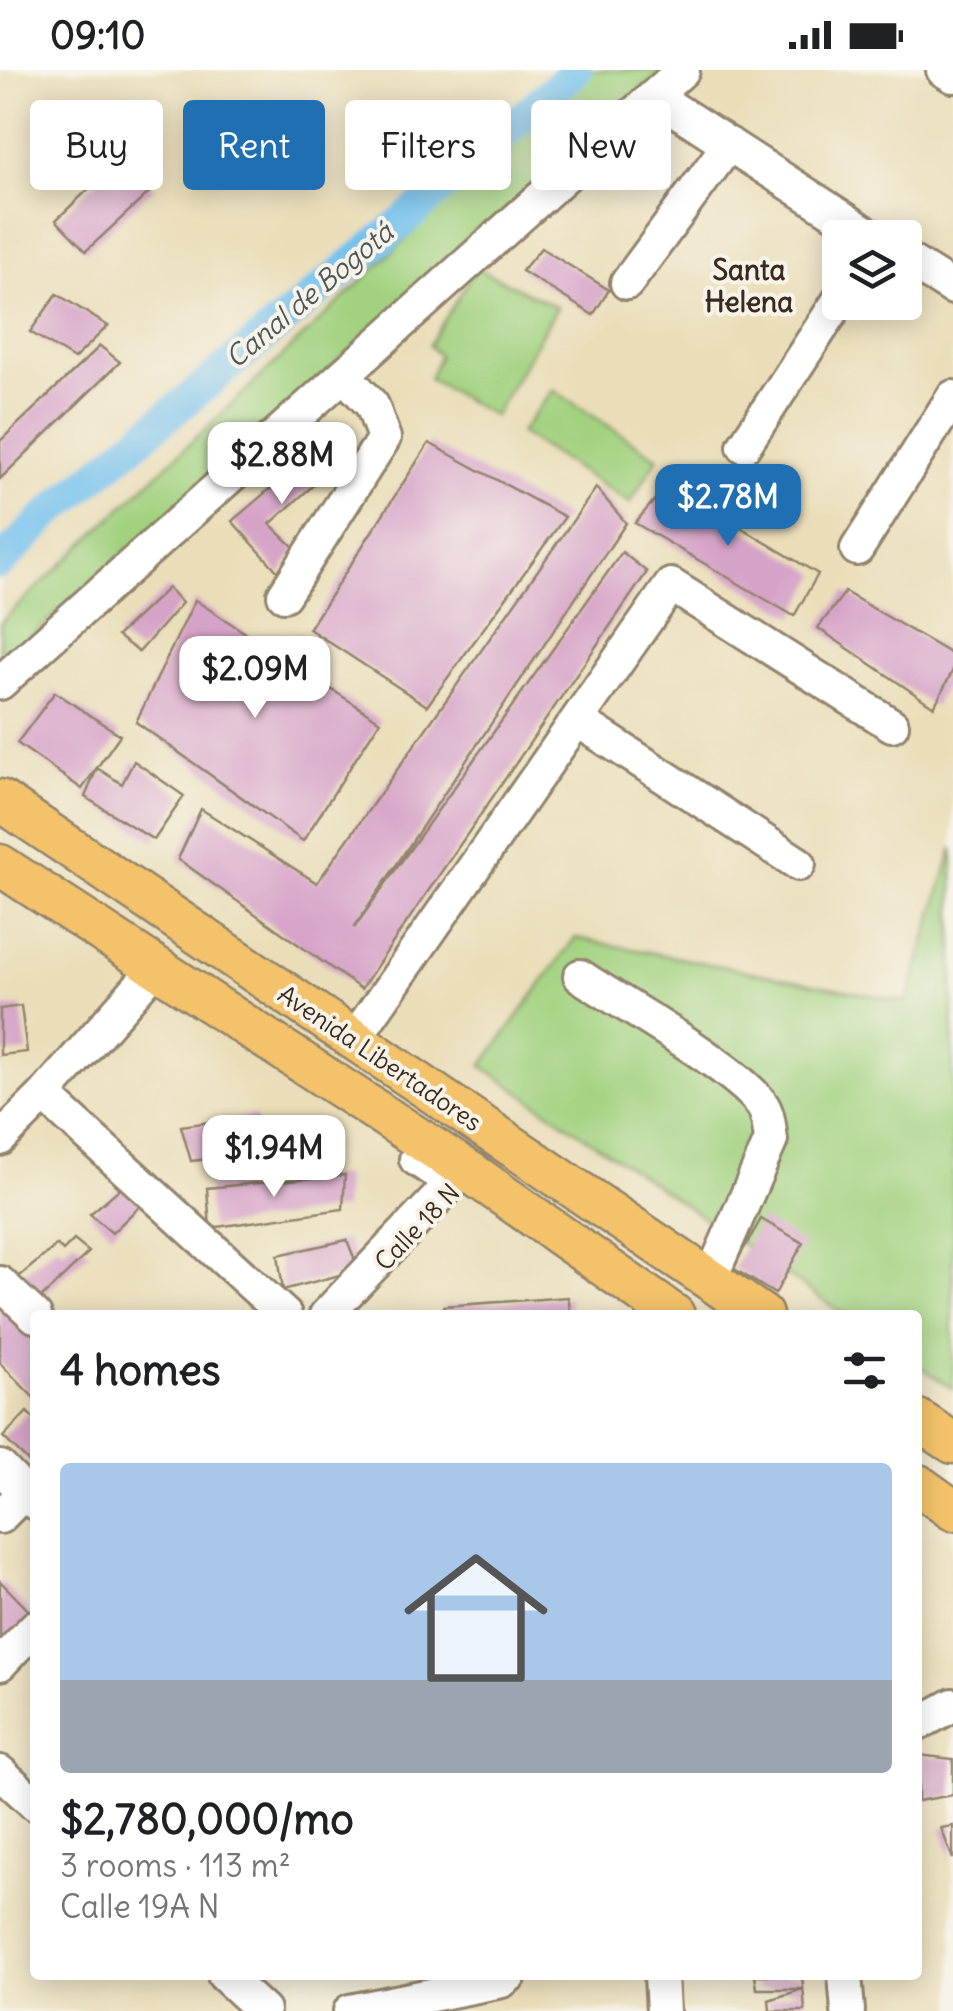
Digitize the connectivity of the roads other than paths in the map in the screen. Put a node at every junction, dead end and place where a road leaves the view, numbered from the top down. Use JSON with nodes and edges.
{"nodes":[{"id":1,"x":683,"y":70,"type":"edge"},
{"id":2,"x":943,"y":70,"type":"edge"},
{"id":3,"x":953,"y":76,"type":"edge"},
{"id":4,"x":654,"y":96,"type":"junction"},
{"id":5,"x":728,"y":144,"type":"junction"},
{"id":6,"x":846,"y":220,"type":"edge"},
{"id":7,"x":922,"y":269,"type":"edge"},
{"id":8,"x":626,"y":283,"type":"dead end"},
{"id":9,"x":953,"y":288,"type":"edge"},
{"id":10,"x":826,"y":320,"type":"edge"},
{"id":11,"x":344,"y":375,"type":"junction"},
{"id":12,"x":953,"y":397,"type":"edge"},
{"id":13,"x":744,"y":446,"type":"dead end"},
{"id":14,"x":857,"y":549,"type":"dead end"},
{"id":15,"x":284,"y":595,"type":"dead end"},
{"id":16,"x":0,"y":682,"type":"edge"},
{"id":17,"x":577,"y":720,"type":"junction"},
{"id":18,"x":892,"y":726,"type":"dead end"},
{"id":19,"x":0,"y":800,"type":"edge"},
{"id":20,"x":799,"y":864,"type":"dead end"},
{"id":21,"x":0,"y":865,"type":"edge"},
{"id":22,"x":152,"y":972,"type":"junction"},
{"id":23,"x":580,"y":976,"type":"dead end"},
{"id":24,"x":353,"y":1041,"type":"junction"},
{"id":25,"x":44,"y":1096,"type":"junction"},
{"id":26,"x":499,"y":1137,"type":"junction"},
{"id":27,"x":0,"y":1139,"type":"edge"},
{"id":28,"x":470,"y":1172,"type":"junction"},
{"id":29,"x":710,"y":1280,"type":"junction"},
{"id":30,"x":0,"y":1283,"type":"edge"},
{"id":31,"x":279,"y":1310,"type":"edge"},
{"id":32,"x":346,"y":1310,"type":"edge"},
{"id":33,"x":667,"y":1310,"type":"edge"},
{"id":34,"x":755,"y":1310,"type":"edge"},
{"id":35,"x":30,"y":1311,"type":"edge"},
{"id":36,"x":922,"y":1423,"type":"edge"},
{"id":37,"x":953,"y":1443,"type":"edge"},
{"id":38,"x":0,"y":1467,"type":"edge"},
{"id":39,"x":922,"y":1489,"type":"edge"},
{"id":40,"x":30,"y":1498,"type":"edge"},
{"id":41,"x":953,"y":1510,"type":"edge"},
{"id":42,"x":0,"y":1516,"type":"edge"},
{"id":43,"x":30,"y":1624,"type":"edge"},
{"id":44,"x":30,"y":1632,"type":"edge"},
{"id":45,"x":0,"y":1655,"type":"edge"},
{"id":46,"x":0,"y":1664,"type":"edge"},
{"id":47,"x":953,"y":1705,"type":"edge"},
{"id":48,"x":922,"y":1722,"type":"edge"},
{"id":49,"x":0,"y":1772,"type":"edge"},
{"id":50,"x":30,"y":1799,"type":"edge"},
{"id":51,"x":230,"y":1980,"type":"edge"},
{"id":52,"x":661,"y":1980,"type":"edge"},
{"id":53,"x":845,"y":1980,"type":"edge"},
{"id":54,"x":503,"y":1985,"type":"edge"},
{"id":55,"x":264,"y":2011,"type":"edge"},
{"id":56,"x":350,"y":2011,"type":"edge"},
{"id":57,"x":664,"y":2011,"type":"edge"},
{"id":58,"x":848,"y":2011,"type":"edge"}],
"edges":[{"from":1,"to":4,"type":"street"},
{"from":2,"to":3,"type":"street"},
{"from":4,"to":5,"type":"street"},
{"from":4,"to":11,"type":"street"},
{"from":5,"to":6,"type":"street"},
{"from":5,"to":8,"type":"street"},
{"from":7,"to":9,"type":"street"},
{"from":10,"to":13,"type":"street"},
{"from":11,"to":15,"type":"street"},
{"from":11,"to":16,"type":"street"},
{"from":12,"to":14,"type":"street"},
{"from":17,"to":18,"type":"street"},
{"from":17,"to":20,"type":"street"},
{"from":17,"to":24,"type":"street"},
{"from":19,"to":24,"type":"main road","name":"Avenida Libertadores"},
{"from":21,"to":22,"type":"main road","name":"Avenida Libertadores"},
{"from":22,"to":25,"type":"street"},
{"from":22,"to":28,"type":"main road","name":"Avenida Libertadores"},
{"from":22,"to":32,"type":"street"},
{"from":23,"to":29,"type":"street"},
{"from":24,"to":26,"type":"main road","name":"Avenida Libertadores"},
{"from":25,"to":27,"type":"street"},
{"from":25,"to":31,"type":"street"},
{"from":26,"to":28,"type":"street","name":"Calle 18 N"},
{"from":26,"to":29,"type":"main road","name":"Avenida Libertadores"},
{"from":28,"to":32,"type":"street","name":"Calle 18 N"},
{"from":28,"to":33,"type":"main road","name":"Avenida Libertadores"},
{"from":29,"to":34,"type":"main road","name":"Avenida Libertadores"},
{"from":30,"to":35,"type":"street"},
{"from":36,"to":37,"type":"main road"},
{"from":38,"to":40,"type":"street"},
{"from":39,"to":41,"type":"main road"},
{"from":40,"to":42,"type":"street"},
{"from":43,"to":45,"type":"street"},
{"from":44,"to":46,"type":"street"},
{"from":47,"to":48,"type":"street"},
{"from":49,"to":50,"type":"street"},
{"from":51,"to":55,"type":"street"},
{"from":52,"to":57,"type":"street"},
{"from":53,"to":58,"type":"street"},
{"from":54,"to":56,"type":"street"}]}
